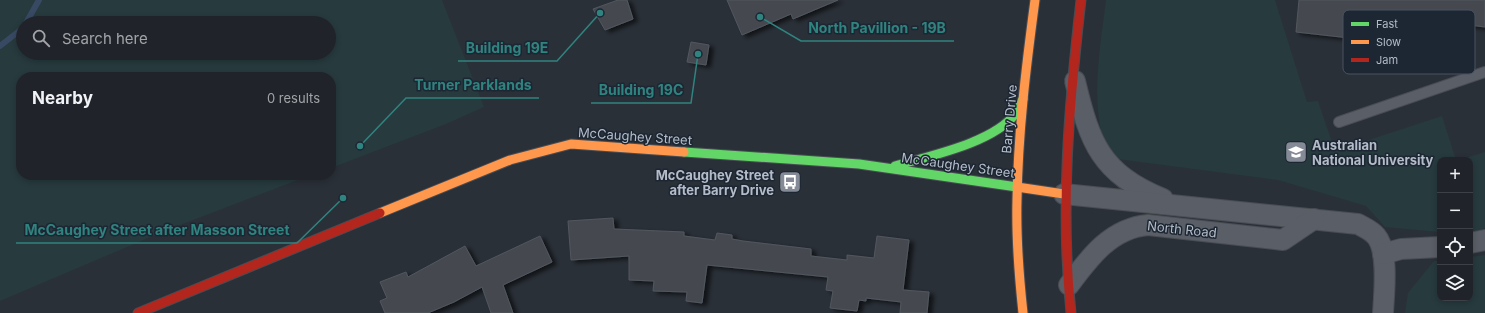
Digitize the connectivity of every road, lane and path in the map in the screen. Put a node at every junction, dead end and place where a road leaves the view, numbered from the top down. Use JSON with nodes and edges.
{"nodes":[{"id":1,"x":1035,"y":0,"type":"edge"},
{"id":2,"x":1081,"y":0,"type":"edge"},
{"id":3,"x":1485,"y":72,"type":"edge"},
{"id":4,"x":1073,"y":74,"type":"junction"},
{"id":5,"x":1023,"y":99,"type":"junction"},
{"id":6,"x":1339,"y":122,"type":"dead end"},
{"id":7,"x":890,"y":168,"type":"junction"},
{"id":8,"x":1017,"y":187,"type":"junction"},
{"id":9,"x":1064,"y":194,"type":"junction"},
{"id":10,"x":1180,"y":205,"type":"junction"},
{"id":11,"x":1314,"y":219,"type":"junction"},
{"id":12,"x":1485,"y":240,"type":"edge"},
{"id":13,"x":1473,"y":242,"type":"edge"},
{"id":14,"x":1437,"y":247,"type":"edge"},
{"id":15,"x":1382,"y":254,"type":"junction"},
{"id":16,"x":1069,"y":285,"type":"junction"},
{"id":17,"x":138,"y":313,"type":"edge"},
{"id":18,"x":1024,"y":313,"type":"edge"},
{"id":19,"x":1071,"y":313,"type":"edge"},
{"id":20,"x":1383,"y":313,"type":"edge"}],
"edges":[{"from":1,"to":5,"type":"street","name":"Barry Drive"},
{"from":2,"to":4,"type":"street"},
{"from":3,"to":6,"type":"lane"},
{"from":4,"to":9,"type":"street"},
{"from":4,"to":10,"type":"street","name":"North Road"},
{"from":5,"to":7,"type":"street"},
{"from":5,"to":8,"type":"street","name":"Barry Drive"},
{"from":7,"to":8,"type":"street","name":"McCaughey Street"},
{"from":7,"to":17,"type":"street","name":"McCaughey Street"},
{"from":8,"to":9,"type":"street","name":"McCaughey Street"},
{"from":8,"to":18,"type":"street","name":"Barry Drive"},
{"from":9,"to":10,"type":"street","name":"North Road"},
{"from":9,"to":16,"type":"street"},
{"from":10,"to":11,"type":"street","name":"North Road"},
{"from":11,"to":15,"type":"street","name":"North Road"},
{"from":11,"to":16,"type":"street","name":"North Road"},
{"from":12,"to":13,"type":"street"},
{"from":14,"to":15,"type":"street"},
{"from":15,"to":20,"type":"street"},
{"from":16,"to":19,"type":"street"}]}
